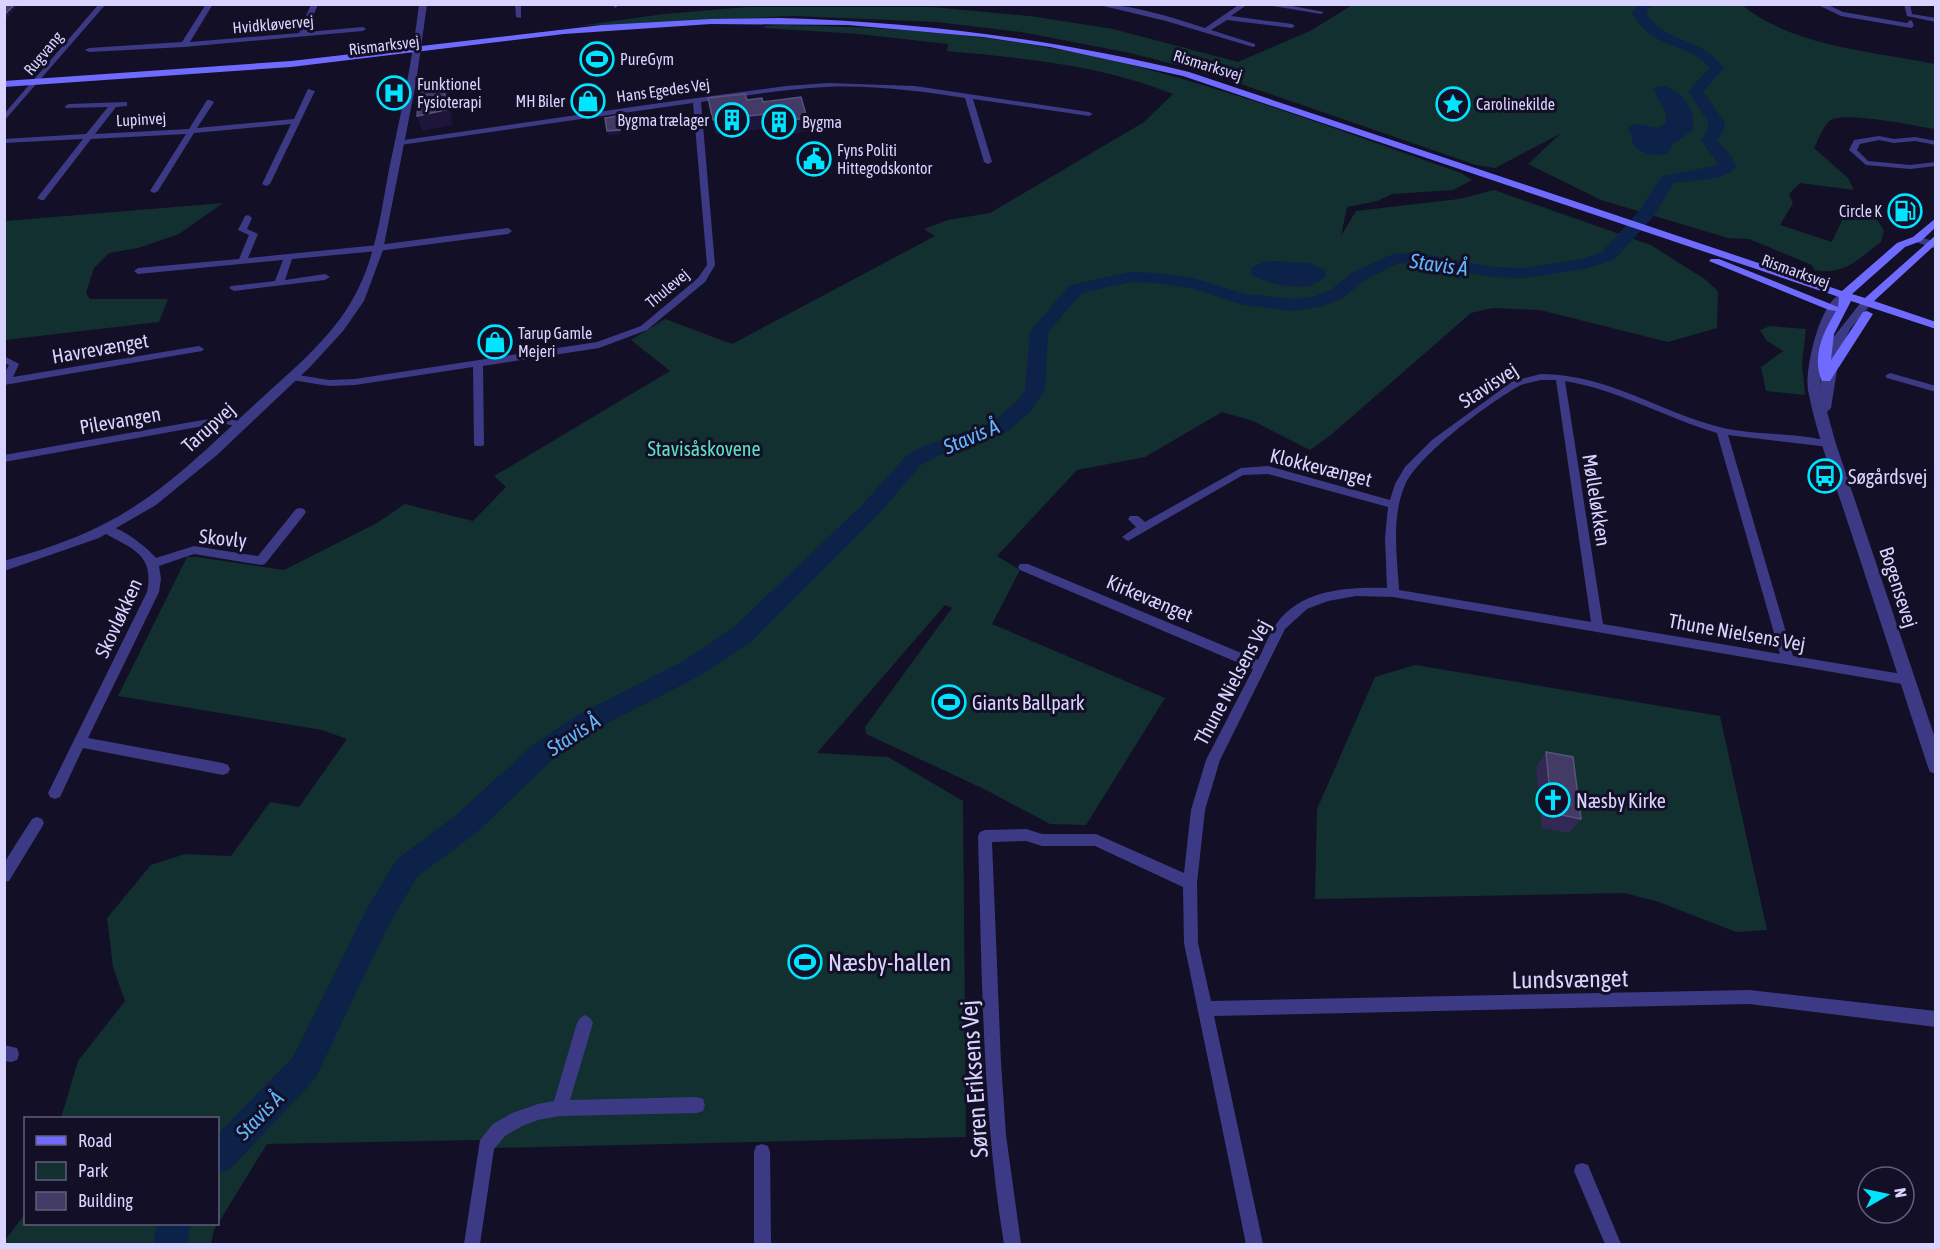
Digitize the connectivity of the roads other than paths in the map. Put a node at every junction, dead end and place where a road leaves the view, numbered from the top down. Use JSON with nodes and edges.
{"nodes":[{"id":1,"x":103,"y":4,"type":"edge"},
{"id":2,"x":210,"y":4,"type":"edge"},
{"id":3,"x":315,"y":4,"type":"edge"},
{"id":4,"x":423,"y":4,"type":"edge"},
{"id":5,"x":518,"y":4,"type":"edge"},
{"id":6,"x":1098,"y":4,"type":"edge"},
{"id":7,"x":1245,"y":4,"type":"edge"},
{"id":8,"x":1264,"y":4,"type":"edge"},
{"id":9,"x":1819,"y":4,"type":"edge"},
{"id":10,"x":1907,"y":4,"type":"edge"},
{"id":11,"x":1134,"y":7,"type":"edge"},
{"id":12,"x":1321,"y":12,"type":"dead end"},
{"id":13,"x":519,"y":18,"type":"dead end"},
{"id":14,"x":1228,"y":18,"type":"junction"},
{"id":15,"x":1935,"y":20,"type":"edge"},
{"id":16,"x":1910,"y":22,"type":"dead end"},
{"id":17,"x":1292,"y":26,"type":"dead end"},
{"id":18,"x":363,"y":29,"type":"dead end"},
{"id":19,"x":1207,"y":30,"type":"junction"},
{"id":20,"x":302,"y":35,"type":"junction"},
{"id":21,"x":184,"y":45,"type":"junction"},
{"id":22,"x":1253,"y":45,"type":"dead end"},
{"id":23,"x":89,"y":50,"type":"dead end"},
{"id":24,"x":418,"y":54,"type":"junction"},
{"id":25,"x":125,"y":78,"type":"junction"},
{"id":26,"x":36,"y":82,"type":"junction"},
{"id":27,"x":4,"y":88,"type":"edge"},
{"id":28,"x":29,"y":91,"type":"junction"},
{"id":29,"x":311,"y":91,"type":"dead end"},
{"id":30,"x":968,"y":96,"type":"junction"},
{"id":31,"x":697,"y":100,"type":"junction"},
{"id":32,"x":210,"y":102,"type":"dead end"},
{"id":33,"x":114,"y":104,"type":"junction"},
{"id":34,"x":124,"y":104,"type":"dead end"},
{"id":35,"x":69,"y":106,"type":"dead end"},
{"id":36,"x":1089,"y":114,"type":"dead end"},
{"id":37,"x":5,"y":118,"type":"edge"},
{"id":38,"x":298,"y":121,"type":"junction"},
{"id":39,"x":194,"y":131,"type":"junction"},
{"id":40,"x":88,"y":137,"type":"junction"},
{"id":41,"x":4,"y":141,"type":"edge"},
{"id":42,"x":400,"y":143,"type":"junction"},
{"id":43,"x":1935,"y":143,"type":"edge"},
{"id":44,"x":988,"y":162,"type":"dead end"},
{"id":45,"x":1935,"y":164,"type":"edge"},
{"id":46,"x":266,"y":183,"type":"dead end"},
{"id":47,"x":154,"y":192,"type":"dead end"},
{"id":48,"x":41,"y":198,"type":"dead end"},
{"id":49,"x":248,"y":218,"type":"dead end"},
{"id":50,"x":1935,"y":221,"type":"edge"},
{"id":51,"x":1646,"y":230,"type":"junction"},
{"id":52,"x":508,"y":231,"type":"dead end"},
{"id":53,"x":1917,"y":239,"type":"junction"},
{"id":54,"x":1934,"y":243,"type":"edge"},
{"id":55,"x":1901,"y":245,"type":"junction"},
{"id":56,"x":378,"y":248,"type":"junction"},
{"id":57,"x":289,"y":256,"type":"junction"},
{"id":58,"x":242,"y":261,"type":"junction"},
{"id":59,"x":138,"y":271,"type":"dead end"},
{"id":60,"x":325,"y":277,"type":"dead end"},
{"id":61,"x":279,"y":283,"type":"junction"},
{"id":62,"x":234,"y":288,"type":"dead end"},
{"id":63,"x":1829,"y":290,"type":"junction"},
{"id":64,"x":1852,"y":303,"type":"junction"},
{"id":65,"x":1935,"y":324,"type":"edge"},
{"id":66,"x":1935,"y":332,"type":"edge"},
{"id":67,"x":1935,"y":337,"type":"edge"},
{"id":68,"x":199,"y":349,"type":"dead end"},
{"id":69,"x":4,"y":359,"type":"edge"},
{"id":70,"x":478,"y":364,"type":"junction"},
{"id":71,"x":1560,"y":376,"type":"junction"},
{"id":72,"x":1890,"y":376,"type":"dead end"},
{"id":73,"x":292,"y":377,"type":"junction"},
{"id":74,"x":5,"y":382,"type":"edge"},
{"id":75,"x":1935,"y":389,"type":"edge"},
{"id":76,"x":1824,"y":420,"type":"junction"},
{"id":77,"x":241,"y":424,"type":"junction"},
{"id":78,"x":1722,"y":431,"type":"junction"},
{"id":79,"x":479,"y":444,"type":"dead end"},
{"id":80,"x":1829,"y":444,"type":"junction"},
{"id":81,"x":4,"y":459,"type":"edge"},
{"id":82,"x":1394,"y":505,"type":"junction"},
{"id":83,"x":300,"y":512,"type":"dead end"},
{"id":84,"x":1134,"y":519,"type":"dead end"},
{"id":85,"x":1145,"y":528,"type":"junction"},
{"id":86,"x":106,"y":529,"type":"junction"},
{"id":87,"x":1128,"y":537,"type":"dead end"},
{"id":88,"x":155,"y":562,"type":"junction"},
{"id":89,"x":4,"y":566,"type":"edge"},
{"id":90,"x":1024,"y":567,"type":"dead end"},
{"id":91,"x":1393,"y":593,"type":"junction"},
{"id":92,"x":1598,"y":628,"type":"junction"},
{"id":93,"x":1788,"y":660,"type":"junction"},
{"id":94,"x":1260,"y":666,"type":"junction"},
{"id":95,"x":1908,"y":680,"type":"junction"},
{"id":96,"x":80,"y":742,"type":"junction"},
{"id":97,"x":1935,"y":766,"type":"edge"},
{"id":98,"x":224,"y":769,"type":"dead end"},
{"id":99,"x":55,"y":793,"type":"dead end"},
{"id":100,"x":37,"y":823,"type":"dead end"},
{"id":101,"x":4,"y":876,"type":"edge"},
{"id":102,"x":1190,"y":883,"type":"junction"},
{"id":103,"x":1204,"y":1009,"type":"junction"},
{"id":104,"x":1935,"y":1019,"type":"edge"},
{"id":105,"x":585,"y":1023,"type":"dead end"},
{"id":106,"x":697,"y":1105,"type":"dead end"},
{"id":107,"x":560,"y":1108,"type":"junction"},
{"id":108,"x":762,"y":1152,"type":"dead end"},
{"id":109,"x":1582,"y":1171,"type":"dead end"},
{"id":110,"x":472,"y":1245,"type":"edge"},
{"id":111,"x":763,"y":1245,"type":"edge"},
{"id":112,"x":1012,"y":1245,"type":"edge"},
{"id":113,"x":1254,"y":1245,"type":"edge"},
{"id":114,"x":1613,"y":1245,"type":"edge"}],
"edges":[{"from":1,"to":26,"type":"street","name":"Rugvang"},
{"from":2,"to":21,"type":"street","name":"Hvidkløvervej"},
{"from":3,"to":20,"type":"street"},
{"from":4,"to":24,"type":"street","name":"Tarupvej"},
{"from":5,"to":13,"type":"street"},
{"from":6,"to":11,"type":"street"},
{"from":7,"to":14,"type":"street"},
{"from":8,"to":12,"type":"street"},
{"from":9,"to":16,"type":"street"},
{"from":10,"to":15,"type":"street"},
{"from":11,"to":19,"type":"street"},
{"from":14,"to":17,"type":"street"},
{"from":14,"to":19,"type":"street"},
{"from":18,"to":20,"type":"street","name":"Hvidkløvervej"},
{"from":19,"to":22,"type":"street"},
{"from":20,"to":21,"type":"street","name":"Hvidkløvervej"},
{"from":21,"to":23,"type":"street","name":"Hvidkløvervej"},
{"from":24,"to":25,"type":"main road","name":"Rismarksvej"},
{"from":24,"to":28,"type":"main road","name":"Rismarksvej"},
{"from":24,"to":42,"type":"street","name":"Tarupvej"},
{"from":24,"to":51,"type":"main road","name":"Rismarksvej"},
{"from":25,"to":26,"type":"main road","name":"Rismarksvej"},
{"from":25,"to":28,"type":"main road","name":"Rismarksvej"},
{"from":26,"to":27,"type":"main road","name":"Rismarksvej"},
{"from":26,"to":28,"type":"street","name":"Rugvang"},
{"from":27,"to":28,"type":"main road","name":"Rismarksvej"},
{"from":28,"to":37,"type":"street","name":"Rugvang"},
{"from":29,"to":38,"type":"street"},
{"from":30,"to":31,"type":"street","name":"Hans Egedes Vej"},
{"from":30,"to":36,"type":"street","name":"Hans Egedes Vej"},
{"from":30,"to":44,"type":"street"},
{"from":31,"to":42,"type":"street","name":"Hans Egedes Vej"},
{"from":31,"to":70,"type":"street","name":"Thulevej"},
{"from":32,"to":39,"type":"street","name":"Lupinvej"},
{"from":33,"to":34,"type":"street","name":"Lupinvej"},
{"from":33,"to":35,"type":"street","name":"Lupinvej"},
{"from":33,"to":40,"type":"street","name":"Lupinvej"},
{"from":38,"to":39,"type":"street","name":"Lupinvej"},
{"from":38,"to":46,"type":"street"},
{"from":39,"to":40,"type":"street","name":"Lupinvej"},
{"from":39,"to":47,"type":"street","name":"Lupinvej"},
{"from":40,"to":41,"type":"street","name":"Lupinvej"},
{"from":40,"to":48,"type":"street","name":"Lupinvej"},
{"from":42,"to":56,"type":"street","name":"Tarupvej"},
{"from":43,"to":45,"type":"street"},
{"from":49,"to":58,"type":"street"},
{"from":50,"to":53,"type":"main road","name":"Bogensevej"},
{"from":51,"to":63,"type":"main road","name":"Rismarksvej"},
{"from":51,"to":64,"type":"main road"},
{"from":52,"to":56,"type":"street"},
{"from":53,"to":54,"type":"street"},
{"from":53,"to":55,"type":"main road","name":"Bogensevej"},
{"from":53,"to":64,"type":"main road"},
{"from":54,"to":64,"type":"main road","name":"Bogensevej"},
{"from":55,"to":63,"type":"main road"},
{"from":55,"to":64,"type":"main road","name":"Bogensevej"},
{"from":56,"to":57,"type":"street"},
{"from":56,"to":73,"type":"street","name":"Tarupvej"},
{"from":57,"to":58,"type":"street"},
{"from":57,"to":61,"type":"street"},
{"from":58,"to":59,"type":"street"},
{"from":60,"to":61,"type":"street"},
{"from":61,"to":62,"type":"street"},
{"from":63,"to":64,"type":"main road","name":"Rismarksvej"},
{"from":64,"to":65,"type":"main road","name":"Rismarksvej"},
{"from":64,"to":66,"type":"main road"},
{"from":64,"to":67,"type":"main road","name":"Rismarksvej"},
{"from":64,"to":76,"type":"street","name":"Bogensevej"},
{"from":64,"to":76,"type":"street","name":"Bogensevej"},
{"from":68,"to":74,"type":"street","name":"Havrevænget"},
{"from":69,"to":74,"type":"street","name":"Havrevænget"},
{"from":70,"to":73,"type":"street","name":"Thulevej"},
{"from":70,"to":79,"type":"street"},
{"from":71,"to":78,"type":"street","name":"Stavisvej"},
{"from":71,"to":82,"type":"street","name":"Stavisvej"},
{"from":71,"to":92,"type":"street","name":"Mølleløkken"},
{"from":72,"to":75,"type":"street"},
{"from":73,"to":77,"type":"street","name":"Tarupvej"},
{"from":76,"to":80,"type":"street","name":"Bogensevej"},
{"from":77,"to":81,"type":"street","name":"Pilevangen"},
{"from":77,"to":86,"type":"street","name":"Tarupvej"},
{"from":78,"to":80,"type":"street","name":"Stavisvej"},
{"from":78,"to":93,"type":"street"},
{"from":80,"to":95,"type":"street","name":"Bogensevej"},
{"from":82,"to":85,"type":"street","name":"Klokkevænget"},
{"from":82,"to":91,"type":"street","name":"Stavisvej"},
{"from":83,"to":88,"type":"street","name":"Skovly"},
{"from":84,"to":85,"type":"street"},
{"from":85,"to":87,"type":"street","name":"Klokkevænget"},
{"from":86,"to":88,"type":"street","name":"Skovløkken"},
{"from":86,"to":89,"type":"street","name":"Tarupvej"},
{"from":88,"to":96,"type":"street","name":"Skovløkken"},
{"from":90,"to":94,"type":"street","name":"Kirkevænget"},
{"from":91,"to":92,"type":"street","name":"Thune Nielsens Vej"},
{"from":91,"to":94,"type":"street","name":"Thune Nielsens Vej"},
{"from":92,"to":93,"type":"street","name":"Thune Nielsens Vej"},
{"from":93,"to":95,"type":"street","name":"Thune Nielsens Vej"},
{"from":94,"to":102,"type":"street","name":"Thune Nielsens Vej"},
{"from":95,"to":97,"type":"street","name":"Bogensevej"},
{"from":96,"to":98,"type":"street"},
{"from":96,"to":99,"type":"street","name":"Skovløkken"},
{"from":100,"to":101,"type":"street"},
{"from":102,"to":103,"type":"street","name":"Thune Nielsens Vej"},
{"from":102,"to":112,"type":"street","name":"Søren Eriksens Vej"},
{"from":103,"to":104,"type":"street","name":"Lundsvænget"},
{"from":103,"to":113,"type":"street","name":"Thune Nielsens Vej"},
{"from":105,"to":107,"type":"street"},
{"from":106,"to":107,"type":"street"},
{"from":107,"to":110,"type":"street"},
{"from":108,"to":111,"type":"street"},
{"from":109,"to":114,"type":"street"}]}
